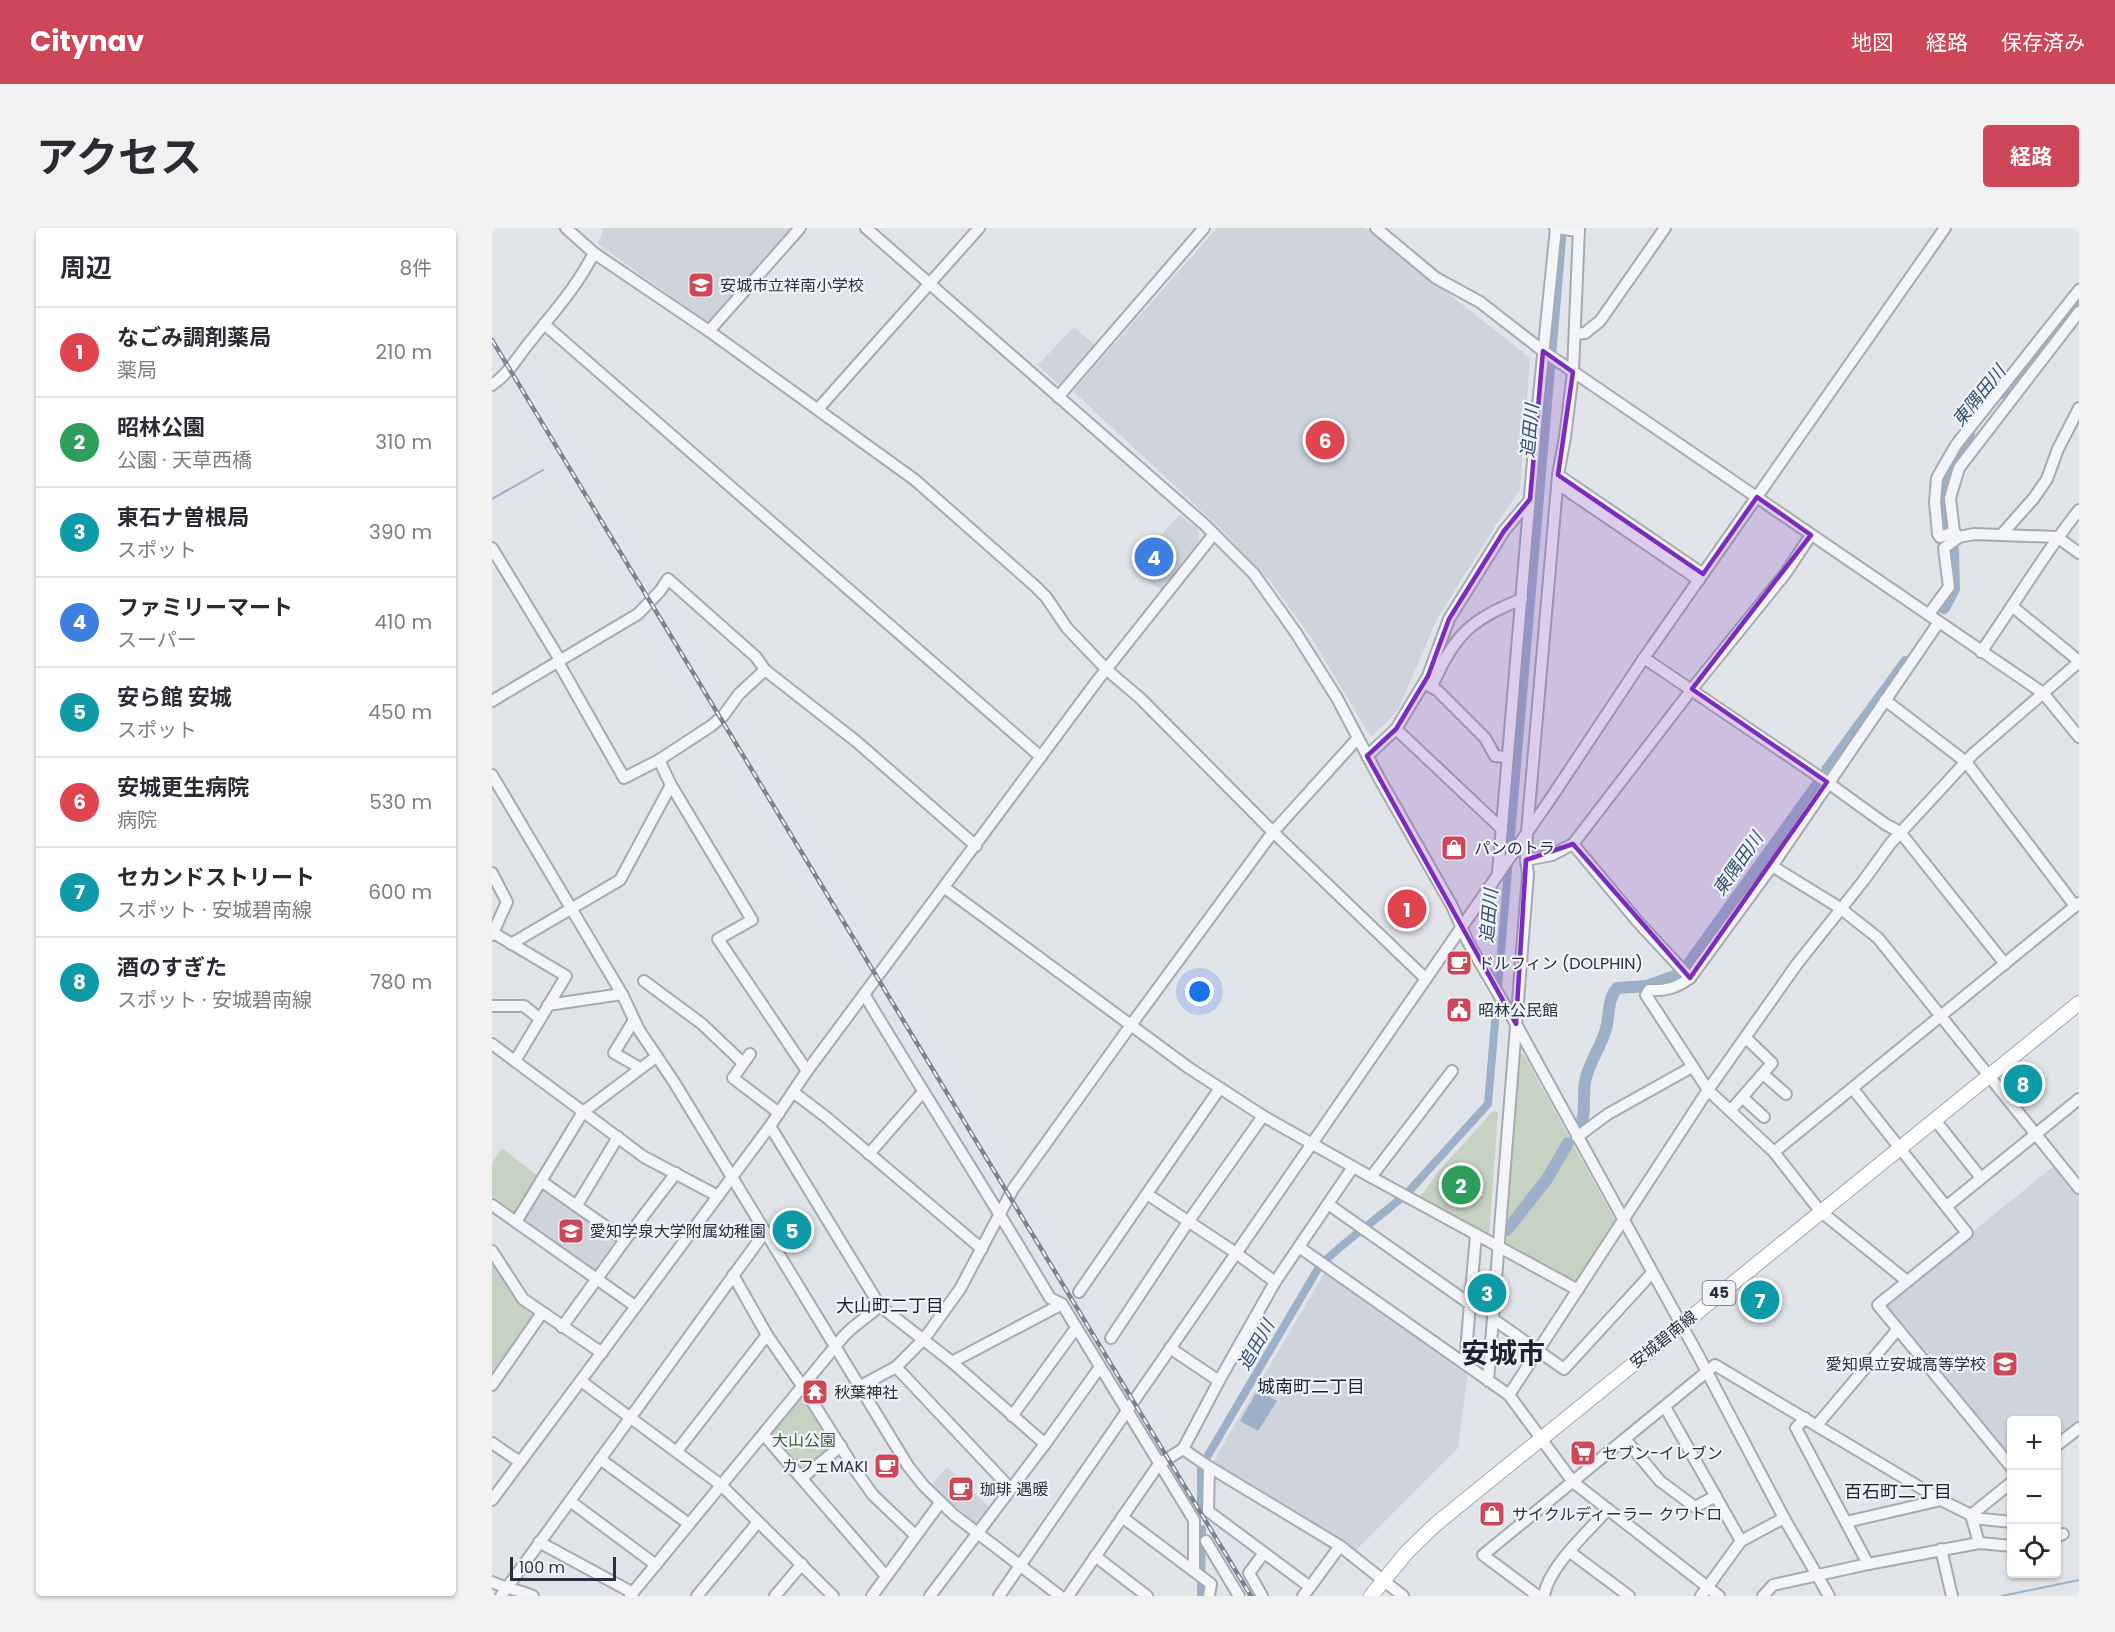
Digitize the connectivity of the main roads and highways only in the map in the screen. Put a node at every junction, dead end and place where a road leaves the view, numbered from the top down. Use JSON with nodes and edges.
{"nodes":[{"id":1,"x":2079,"y":1003,"type":"edge"},
{"id":2,"x":1371,"y":1596,"type":"edge"}],
"edges":[{"from":1,"to":2,"type":"main road","name":"安城碧南線","number":"45"}]}
